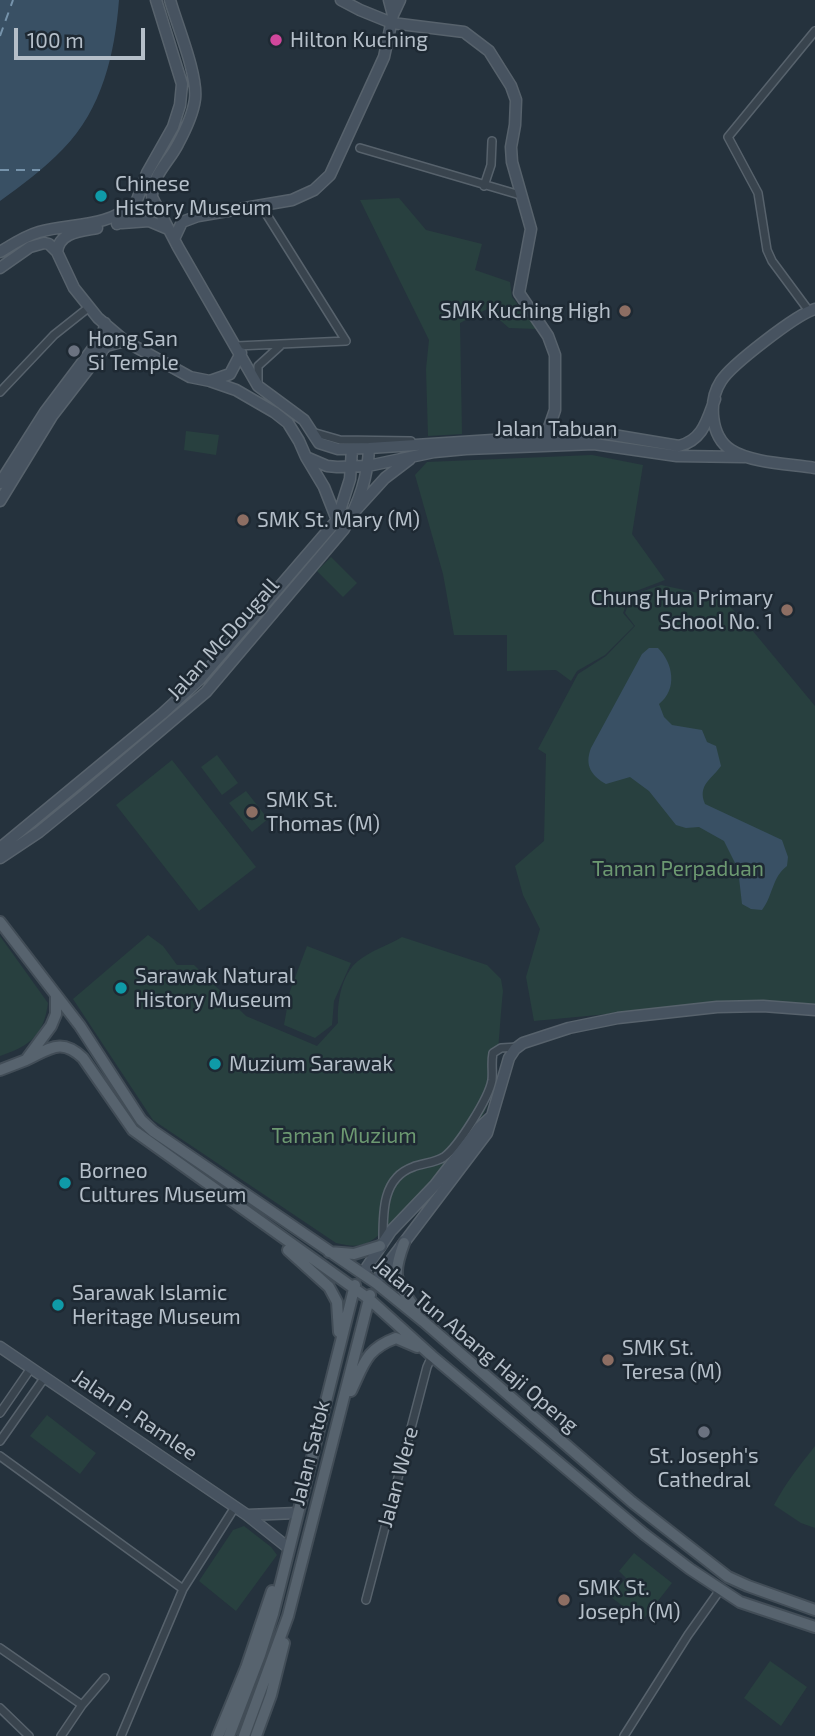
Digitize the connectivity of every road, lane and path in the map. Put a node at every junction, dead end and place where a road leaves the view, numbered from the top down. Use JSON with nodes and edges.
{"nodes":[{"id":1,"x":156,"y":0,"type":"edge"},
{"id":2,"x":170,"y":0,"type":"edge"},
{"id":3,"x":341,"y":0,"type":"edge"},
{"id":4,"x":389,"y":0,"type":"edge"},
{"id":5,"x":400,"y":0,"type":"edge"},
{"id":6,"x":393,"y":19,"type":"junction"},
{"id":7,"x":815,"y":31,"type":"edge"},
{"id":8,"x":492,"y":141,"type":"dead end"},
{"id":9,"x":360,"y":148,"type":"dead end"},
{"id":10,"x":484,"y":186,"type":"junction"},
{"id":11,"x":141,"y":189,"type":"junction"},
{"id":12,"x":520,"y":195,"type":"junction"},
{"id":13,"x":260,"y":204,"type":"junction"},
{"id":14,"x":117,"y":224,"type":"junction"},
{"id":15,"x":61,"y":228,"type":"junction"},
{"id":16,"x":74,"y":233,"type":"junction"},
{"id":17,"x":171,"y":234,"type":"junction"},
{"id":18,"x":0,"y":252,"type":"edge"},
{"id":19,"x":57,"y":252,"type":"junction"},
{"id":20,"x":0,"y":268,"type":"edge"},
{"id":21,"x":88,"y":308,"type":"junction"},
{"id":22,"x":812,"y":310,"type":"edge"},
{"id":23,"x":106,"y":323,"type":"junction"},
{"id":24,"x":125,"y":341,"type":"junction"},
{"id":25,"x":281,"y":345,"type":"junction"},
{"id":26,"x":239,"y":350,"type":"junction"},
{"id":27,"x":211,"y":381,"type":"junction"},
{"id":28,"x":258,"y":386,"type":"junction"},
{"id":29,"x":0,"y":392,"type":"edge"},
{"id":30,"x":715,"y":399,"type":"junction"},
{"id":31,"x":312,"y":432,"type":"junction"},
{"id":32,"x":546,"y":436,"type":"junction"},
{"id":33,"x":422,"y":446,"type":"junction"},
{"id":34,"x":369,"y":448,"type":"junction"},
{"id":35,"x":352,"y":449,"type":"junction"},
{"id":36,"x":413,"y":456,"type":"junction"},
{"id":37,"x":306,"y":457,"type":"junction"},
{"id":38,"x":744,"y":457,"type":"junction"},
{"id":39,"x":351,"y":465,"type":"junction"},
{"id":40,"x":368,"y":466,"type":"junction"},
{"id":41,"x":815,"y":468,"type":"edge"},
{"id":42,"x":0,"y":483,"type":"edge"},
{"id":43,"x":0,"y":501,"type":"edge"},
{"id":44,"x":354,"y":513,"type":"junction"},
{"id":45,"x":337,"y":520,"type":"junction"},
{"id":46,"x":0,"y":848,"type":"edge"},
{"id":47,"x":0,"y":858,"type":"edge"},
{"id":48,"x":0,"y":922,"type":"edge"},
{"id":49,"x":56,"y":997,"type":"junction"},
{"id":50,"x":815,"y":1010,"type":"edge"},
{"id":51,"x":518,"y":1046,"type":"junction"},
{"id":52,"x":26,"y":1060,"type":"junction"},
{"id":53,"x":0,"y":1070,"type":"edge"},
{"id":54,"x":491,"y":1117,"type":"junction"},
{"id":55,"x":257,"y":1220,"type":"junction"},
{"id":56,"x":382,"y":1243,"type":"junction"},
{"id":57,"x":404,"y":1243,"type":"junction"},
{"id":58,"x":327,"y":1251,"type":"junction"},
{"id":59,"x":363,"y":1273,"type":"junction"},
{"id":60,"x":376,"y":1283,"type":"junction"},
{"id":61,"x":353,"y":1288,"type":"junction"},
{"id":62,"x":369,"y":1299,"type":"junction"},
{"id":63,"x":423,"y":1321,"type":"junction"},
{"id":64,"x":0,"y":1347,"type":"edge"},
{"id":65,"x":339,"y":1349,"type":"junction"},
{"id":66,"x":432,"y":1356,"type":"junction"},
{"id":67,"x":31,"y":1368,"type":"junction"},
{"id":68,"x":45,"y":1377,"type":"junction"},
{"id":69,"x":0,"y":1413,"type":"edge"},
{"id":70,"x":340,"y":1416,"type":"junction"},
{"id":71,"x":0,"y":1441,"type":"edge"},
{"id":72,"x":0,"y":1456,"type":"edge"},
{"id":73,"x":235,"y":1507,"type":"junction"},
{"id":74,"x":297,"y":1513,"type":"junction"},
{"id":75,"x":247,"y":1515,"type":"junction"},
{"id":76,"x":292,"y":1531,"type":"junction"},
{"id":77,"x":286,"y":1546,"type":"junction"},
{"id":78,"x":183,"y":1589,"type":"junction"},
{"id":79,"x":720,"y":1590,"type":"junction"},
{"id":80,"x":366,"y":1600,"type":"dead end"},
{"id":81,"x":815,"y":1610,"type":"edge"},
{"id":82,"x":288,"y":1616,"type":"junction"},
{"id":83,"x":815,"y":1628,"type":"edge"},
{"id":84,"x":0,"y":1648,"type":"edge"},
{"id":85,"x":105,"y":1678,"type":"dead end"},
{"id":86,"x":82,"y":1705,"type":"junction"},
{"id":87,"x":0,"y":1708,"type":"edge"},
{"id":88,"x":29,"y":1736,"type":"edge"},
{"id":89,"x":61,"y":1736,"type":"edge"},
{"id":90,"x":121,"y":1736,"type":"edge"},
{"id":91,"x":218,"y":1736,"type":"edge"},
{"id":92,"x":229,"y":1736,"type":"edge"},
{"id":93,"x":244,"y":1736,"type":"edge"},
{"id":94,"x":256,"y":1736,"type":"edge"},
{"id":95,"x":624,"y":1736,"type":"edge"}],
"edges":[{"from":1,"to":11,"type":"main road"},
{"from":2,"to":17,"type":"main road"},
{"from":3,"to":6,"type":"main road"},
{"from":4,"to":6,"type":"main road"},
{"from":5,"to":6,"type":"main road"},
{"from":6,"to":12,"type":"main road"},
{"from":6,"to":13,"type":"main road"},
{"from":7,"to":22,"type":"street"},
{"from":8,"to":10,"type":"street"},
{"from":9,"to":10,"type":"street"},
{"from":10,"to":12,"type":"street"},
{"from":11,"to":14,"type":"main road"},
{"from":11,"to":15,"type":"main road"},
{"from":12,"to":32,"type":"main road"},
{"from":13,"to":17,"type":"main road"},
{"from":13,"to":25,"type":"street"},
{"from":14,"to":16,"type":"main road"},
{"from":14,"to":17,"type":"main road"},
{"from":15,"to":16,"type":"main road"},
{"from":15,"to":18,"type":"main road"},
{"from":16,"to":19,"type":"main road"},
{"from":17,"to":26,"type":"main road"},
{"from":19,"to":20,"type":"main road"},
{"from":19,"to":21,"type":"main road"},
{"from":21,"to":23,"type":"main road"},
{"from":21,"to":29,"type":"street"},
{"from":22,"to":30,"type":"main road","name":"Jalan Tabuan"},
{"from":23,"to":24,"type":"main road"},
{"from":23,"to":42,"type":"main road"},
{"from":24,"to":27,"type":"main road"},
{"from":24,"to":43,"type":"main road"},
{"from":25,"to":26,"type":"street"},
{"from":25,"to":28,"type":"street"},
{"from":26,"to":27,"type":"main road"},
{"from":26,"to":28,"type":"main road"},
{"from":27,"to":37,"type":"main road"},
{"from":28,"to":31,"type":"main road","name":"Jalan Tabuan"},
{"from":30,"to":32,"type":"main road","name":"Jalan Tabuan"},
{"from":30,"to":38,"type":"main road"},
{"from":31,"to":33,"type":"street"},
{"from":31,"to":35,"type":"main road","name":"Jalan Tabuan"},
{"from":32,"to":33,"type":"main road","name":"Jalan Tabuan"},
{"from":33,"to":34,"type":"main road","name":"Jalan Tabuan"},
{"from":34,"to":35,"type":"main road","name":"Jalan Tabuan"},
{"from":34,"to":40,"type":"main road","name":"Jalan McDougall"},
{"from":35,"to":39,"type":"main road","name":"Jalan McDougall"},
{"from":36,"to":38,"type":"main road","name":"Jalan Tabuan"},
{"from":36,"to":40,"type":"main road","name":"Jalan Tabuan"},
{"from":36,"to":44,"type":"main road"},
{"from":37,"to":39,"type":"main road","name":"Jalan Tabuan"},
{"from":37,"to":45,"type":"main road"},
{"from":38,"to":41,"type":"main road","name":"Jalan Tabuan"},
{"from":39,"to":40,"type":"main road","name":"Jalan Tabuan"},
{"from":39,"to":45,"type":"main road","name":"Jalan McDougall"},
{"from":40,"to":44,"type":"main road","name":"Jalan McDougall"},
{"from":44,"to":47,"type":"main road","name":"Jalan McDougall"},
{"from":45,"to":46,"type":"main road","name":"Jalan McDougall"},
{"from":48,"to":49,"type":"main road","name":"Jalan Tun Abang Haji Openg"},
{"from":49,"to":52,"type":"main road"},
{"from":49,"to":58,"type":"main road","name":"Jalan Tun Abang Haji Openg"},
{"from":50,"to":51,"type":"main road"},
{"from":51,"to":54,"type":"main road"},
{"from":51,"to":56,"type":"street"},
{"from":52,"to":53,"type":"main road","name":"Jalan Tun Abang Haji Openg"},
{"from":52,"to":55,"type":"main road","name":"Jalan Tun Abang Haji Openg"},
{"from":54,"to":56,"type":"main road"},
{"from":54,"to":57,"type":"main road"},
{"from":55,"to":61,"type":"main road","name":"Jalan Tun Abang Haji Openg"},
{"from":55,"to":65,"type":"main road"},
{"from":56,"to":58,"type":"main road"},
{"from":56,"to":59,"type":"main road"},
{"from":57,"to":60,"type":"main road"},
{"from":57,"to":63,"type":"main road"},
{"from":58,"to":59,"type":"main road","name":"Jalan Tun Abang Haji Openg"},
{"from":59,"to":60,"type":"main road","name":"Jalan Tun Abang Haji Openg"},
{"from":59,"to":61,"type":"main road"},
{"from":60,"to":62,"type":"main road","name":"Jalan Satok"},
{"from":60,"to":63,"type":"main road","name":"Jalan Tun Abang Haji Openg"},
{"from":61,"to":62,"type":"main road","name":"Jalan Tun Abang Haji Openg"},
{"from":61,"to":65,"type":"main road","name":"Jalan Satok"},
{"from":62,"to":66,"type":"main road","name":"Jalan Tun Abang Haji Openg"},
{"from":62,"to":70,"type":"main road","name":"Jalan Satok"},
{"from":63,"to":81,"type":"main road","name":"Jalan Tun Abang Haji Openg"},
{"from":64,"to":67,"type":"main road","name":"Jalan P. Ramlee"},
{"from":65,"to":74,"type":"main road","name":"Jalan Satok"},
{"from":66,"to":70,"type":"main road"},
{"from":66,"to":79,"type":"main road","name":"Jalan Tun Abang Haji Openg"},
{"from":66,"to":80,"type":"street","name":"Jalan Were"},
{"from":67,"to":68,"type":"main road","name":"Jalan P. Ramlee"},
{"from":67,"to":69,"type":"street"},
{"from":68,"to":71,"type":"street"},
{"from":68,"to":73,"type":"main road","name":"Jalan P. Ramlee"},
{"from":70,"to":82,"type":"main road","name":"Jalan Satok"},
{"from":72,"to":78,"type":"street"},
{"from":73,"to":75,"type":"main road","name":"Jalan P. Ramlee"},
{"from":73,"to":78,"type":"street"},
{"from":74,"to":75,"type":"main road"},
{"from":74,"to":76,"type":"main road","name":"Jalan Satok"},
{"from":75,"to":77,"type":"main road","name":"Jalan P. Ramlee"},
{"from":76,"to":77,"type":"main road","name":"Jalan Satok"},
{"from":76,"to":92,"type":"main road","name":"Jalan Satok"},
{"from":77,"to":91,"type":"main road","name":"Jalan Satok"},
{"from":78,"to":90,"type":"street"},
{"from":79,"to":83,"type":"main road","name":"Jalan Tun Abang Haji Openg"},
{"from":79,"to":95,"type":"street"},
{"from":82,"to":93,"type":"main road","name":"Jalan Satok"},
{"from":82,"to":94,"type":"main road","name":"Jalan Satok"},
{"from":84,"to":86,"type":"street"},
{"from":85,"to":86,"type":"street"},
{"from":86,"to":89,"type":"street"},
{"from":87,"to":88,"type":"street"}]}
